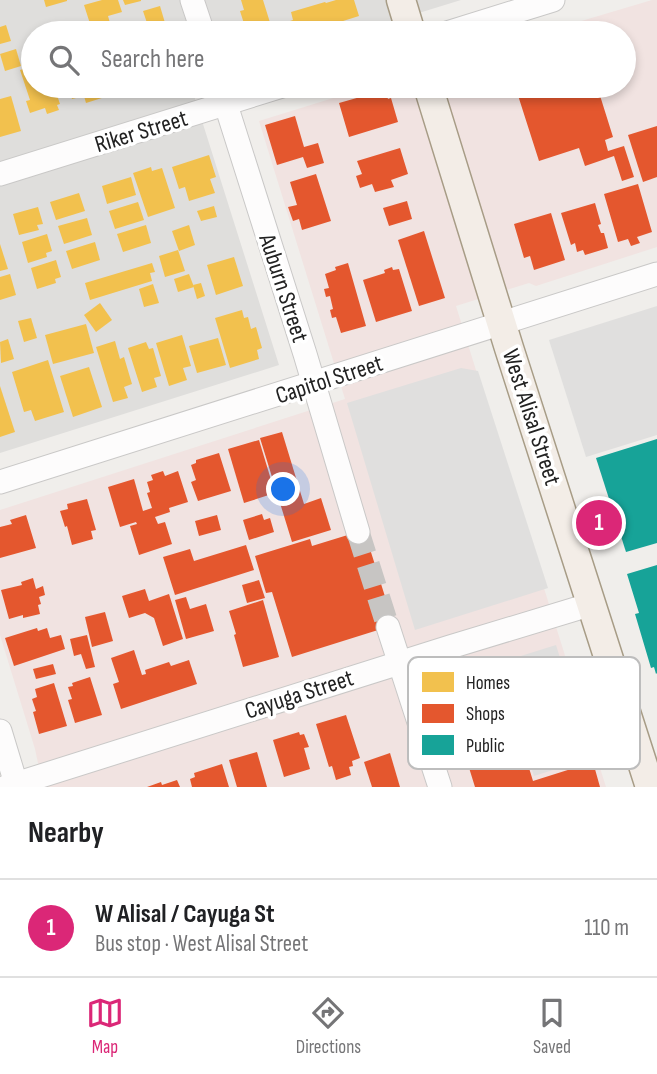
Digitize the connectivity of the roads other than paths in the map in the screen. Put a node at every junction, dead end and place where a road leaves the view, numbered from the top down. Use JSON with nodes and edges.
{"nodes":[{"id":1,"x":192,"y":0,"type":"edge"},
{"id":2,"x":401,"y":0,"type":"edge"},
{"id":3,"x":553,"y":0,"type":"edge"},
{"id":4,"x":199,"y":21,"type":"edge"},
{"id":5,"x":407,"y":21,"type":"edge"},
{"id":6,"x":486,"y":21,"type":"edge"},
{"id":7,"x":215,"y":98,"type":"edge"},
{"id":8,"x":224,"y":98,"type":"edge"},
{"id":9,"x":432,"y":98,"type":"edge"},
{"id":10,"x":0,"y":174,"type":"edge"},
{"id":11,"x":657,"y":274,"type":"edge"},
{"id":12,"x":502,"y":323,"type":"junction"},
{"id":13,"x":314,"y":384,"type":"junction"},
{"id":14,"x":0,"y":482,"type":"edge"},
{"id":15,"x":358,"y":532,"type":"tunnel mouth"},
{"id":16,"x":592,"y":604,"type":"junction"},
{"id":17,"x":388,"y":627,"type":"tunnel mouth"},
{"id":18,"x":417,"y":657,"type":"edge"},
{"id":19,"x":609,"y":657,"type":"edge"},
{"id":20,"x":408,"y":660,"type":"edge"},
{"id":21,"x":400,"y":662,"type":"junction"},
{"id":22,"x":408,"y":687,"type":"edge"},
{"id":23,"x":0,"y":731,"type":"edge"},
{"id":24,"x":640,"y":755,"type":"edge"},
{"id":25,"x":434,"y":769,"type":"edge"},
{"id":26,"x":13,"y":786,"type":"edge"},
{"id":27,"x":440,"y":787,"type":"edge"},
{"id":28,"x":650,"y":787,"type":"edge"}],
"edges":[{"from":1,"to":4,"type":"street"},
{"from":2,"to":5,"type":"main road"},
{"from":3,"to":6,"type":"street"},
{"from":7,"to":10,"type":"street","name":"Riker Street"},
{"from":8,"to":13,"type":"street","name":"Auburn Street"},
{"from":9,"to":12,"type":"main road","name":"West Alisal Street"},
{"from":11,"to":12,"type":"street","name":"Capitol Street"},
{"from":12,"to":13,"type":"street","name":"Capitol Street"},
{"from":12,"to":16,"type":"main road","name":"West Alisal Street"},
{"from":13,"to":14,"type":"street","name":"Capitol Street"},
{"from":13,"to":15,"type":"street","name":"Auburn Street"},
{"from":16,"to":18,"type":"street","name":"Cayuga Street"},
{"from":16,"to":19,"type":"main road","name":"West Alisal Street"},
{"from":17,"to":21,"type":"street"},
{"from":20,"to":21,"type":"street","name":"Cayuga Street"},
{"from":21,"to":22,"type":"street"},
{"from":21,"to":26,"type":"street","name":"Cayuga Street"},
{"from":23,"to":26,"type":"street"},
{"from":24,"to":28,"type":"main road","name":"West Alisal Street"},
{"from":25,"to":27,"type":"street"}]}
